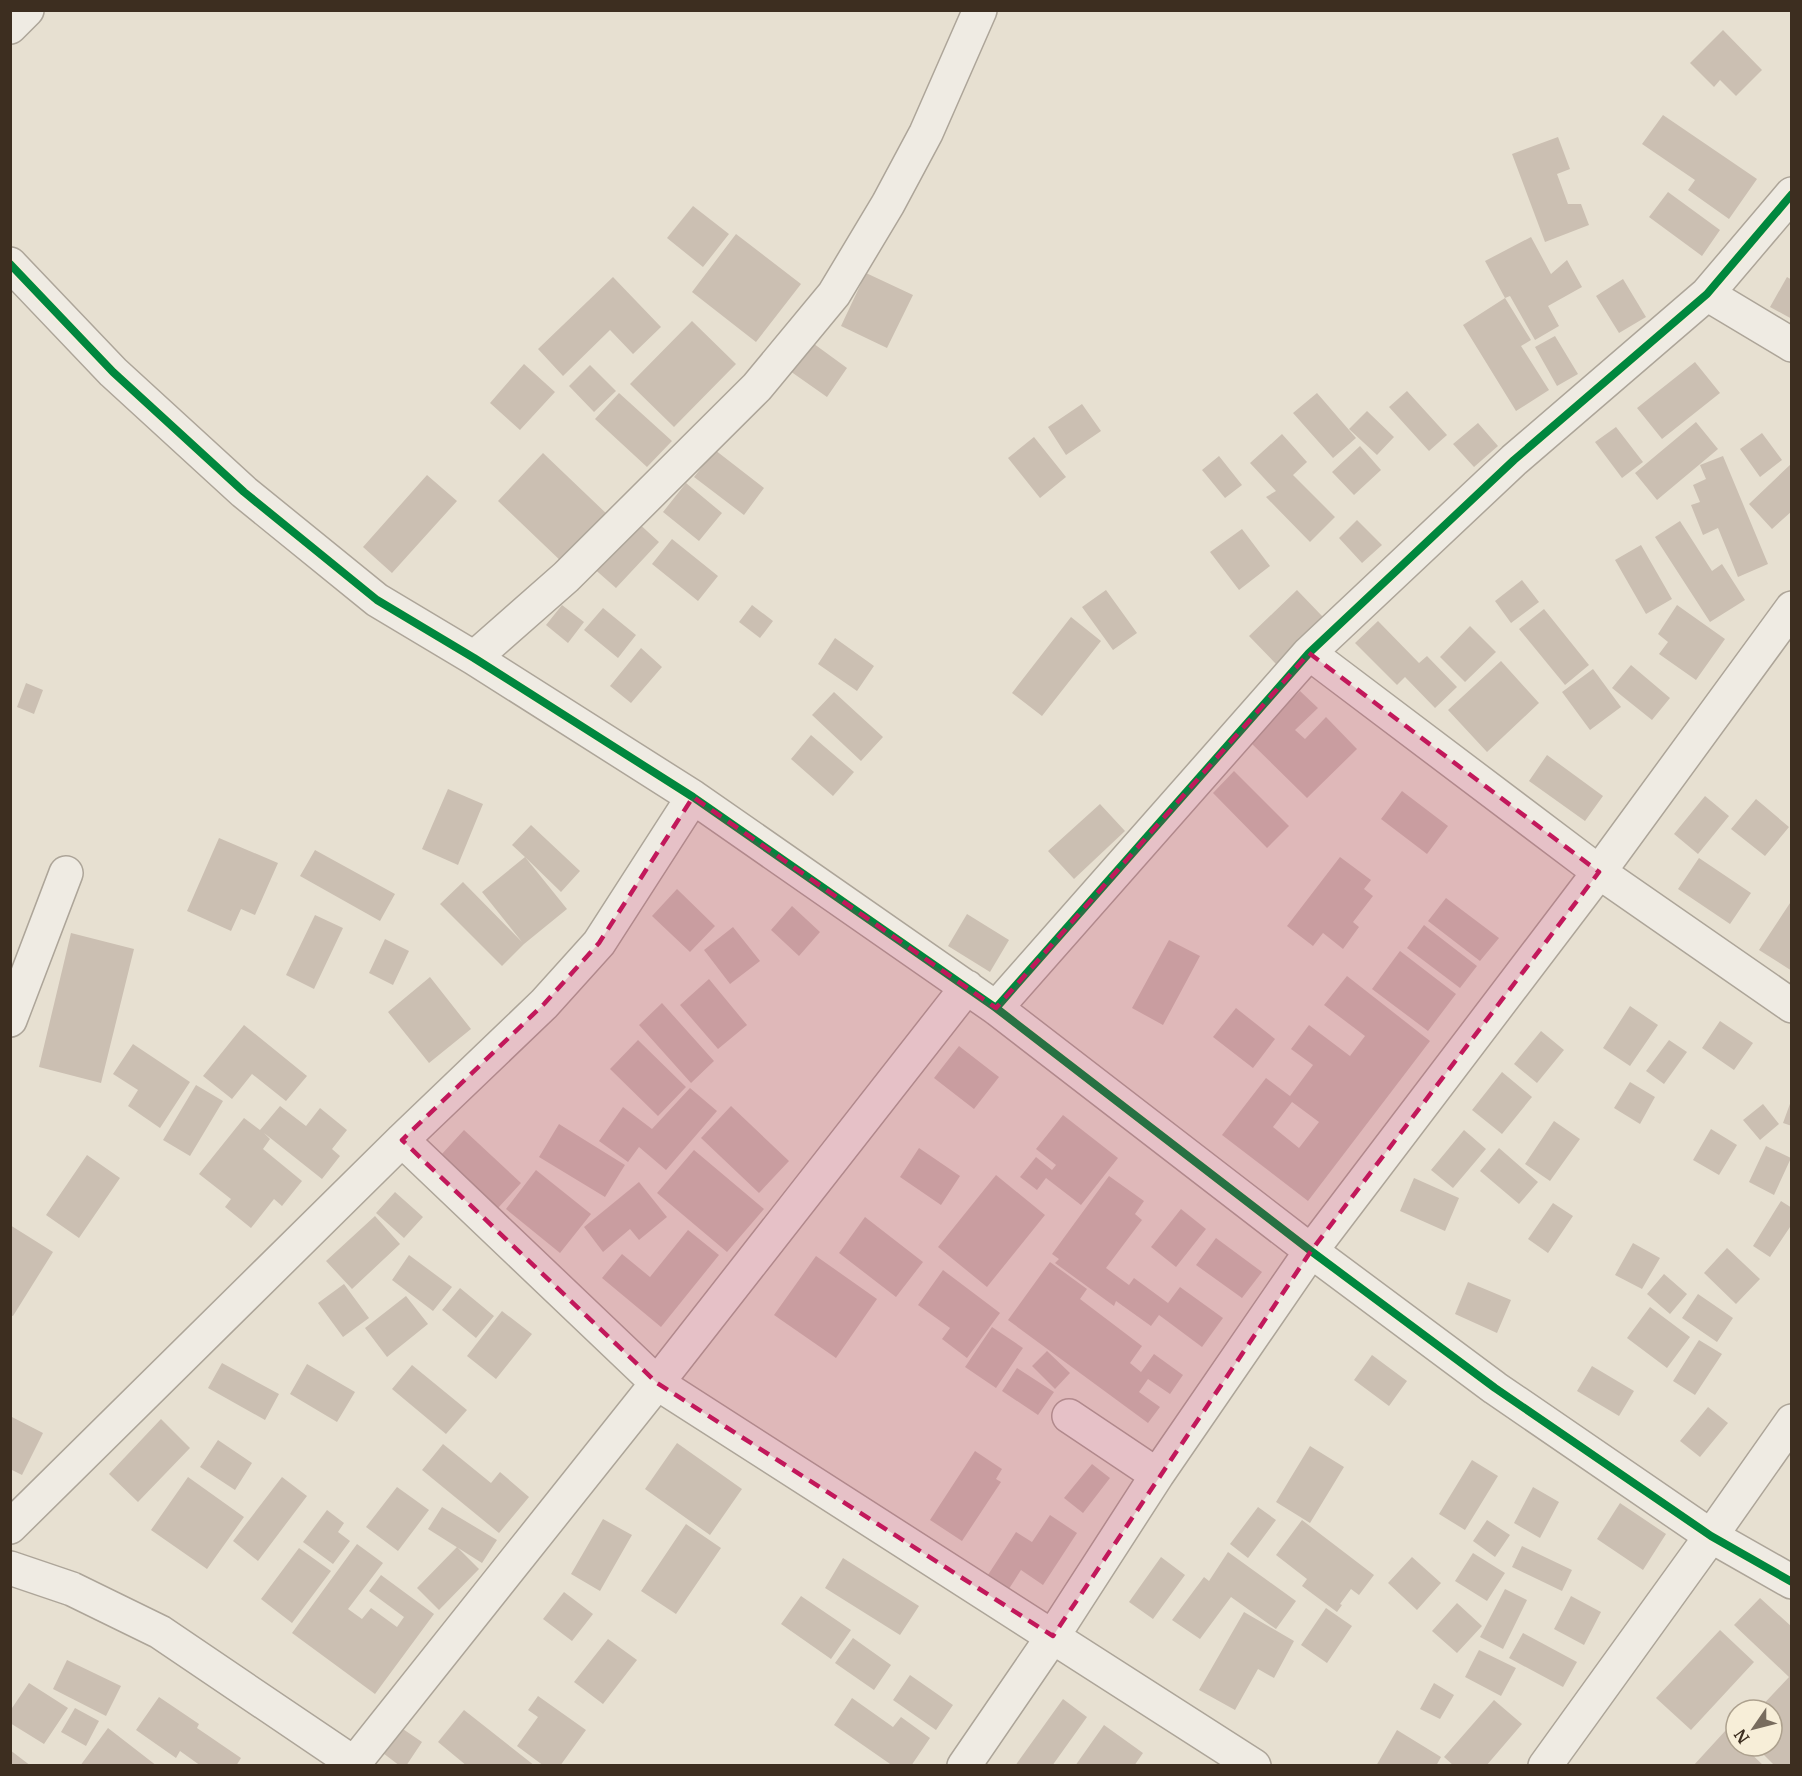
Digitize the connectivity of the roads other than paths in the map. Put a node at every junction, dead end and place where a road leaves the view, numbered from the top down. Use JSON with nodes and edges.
{"nodes":[{"id":1,"x":27,"y":10,"type":"edge"},
{"id":2,"x":980,"y":10,"type":"edge"},
{"id":3,"x":10,"y":27,"type":"edge"},
{"id":4,"x":1791,"y":194,"type":"edge"},
{"id":5,"x":10,"y":264,"type":"edge"},
{"id":6,"x":1707,"y":294,"type":"junction"},
{"id":7,"x":1791,"y":345,"type":"edge"},
{"id":8,"x":1791,"y":608,"type":"edge"},
{"id":9,"x":1310,"y":653,"type":"junction"},
{"id":10,"x":474,"y":658,"type":"junction"},
{"id":11,"x":693,"y":797,"type":"junction"},
{"id":12,"x":1599,"y":872,"type":"junction"},
{"id":13,"x":66,"y":873,"type":"dead end"},
{"id":14,"x":967,"y":987,"type":"junction"},
{"id":15,"x":1791,"y":1006,"type":"edge"},
{"id":16,"x":996,"y":1008,"type":"junction"},
{"id":17,"x":10,"y":1020,"type":"edge"},
{"id":18,"x":402,"y":1140,"type":"junction"},
{"id":19,"x":1311,"y":1251,"type":"junction"},
{"id":20,"x":657,"y":1383,"type":"junction"},
{"id":21,"x":1069,"y":1416,"type":"dead end"},
{"id":22,"x":1791,"y":1421,"type":"edge"},
{"id":23,"x":1157,"y":1475,"type":"junction"},
{"id":24,"x":10,"y":1527,"type":"edge"},
{"id":25,"x":1711,"y":1536,"type":"junction"},
{"id":26,"x":10,"y":1568,"type":"edge"},
{"id":27,"x":1791,"y":1582,"type":"edge"},
{"id":28,"x":1053,"y":1636,"type":"junction"},
{"id":29,"x":354,"y":1765,"type":"edge"},
{"id":30,"x":964,"y":1766,"type":"edge"},
{"id":31,"x":1254,"y":1766,"type":"edge"},
{"id":32,"x":1545,"y":1766,"type":"edge"}],
"edges":[{"from":1,"to":3,"type":"street"},
{"from":2,"to":10,"type":"street"},
{"from":4,"to":6,"type":"street"},
{"from":5,"to":10,"type":"street"},
{"from":6,"to":7,"type":"street"},
{"from":6,"to":9,"type":"street"},
{"from":8,"to":12,"type":"street"},
{"from":9,"to":12,"type":"street"},
{"from":9,"to":16,"type":"street"},
{"from":10,"to":11,"type":"street"},
{"from":11,"to":14,"type":"street"},
{"from":11,"to":18,"type":"street"},
{"from":12,"to":15,"type":"street"},
{"from":12,"to":19,"type":"street"},
{"from":13,"to":17,"type":"street"},
{"from":14,"to":16,"type":"street"},
{"from":14,"to":20,"type":"street"},
{"from":16,"to":19,"type":"street"},
{"from":18,"to":20,"type":"street"},
{"from":18,"to":24,"type":"street"},
{"from":19,"to":23,"type":"street"},
{"from":19,"to":25,"type":"street"},
{"from":20,"to":28,"type":"street"},
{"from":20,"to":29,"type":"street"},
{"from":21,"to":23,"type":"street"},
{"from":22,"to":25,"type":"street"},
{"from":23,"to":28,"type":"street"},
{"from":25,"to":27,"type":"street"},
{"from":25,"to":32,"type":"street"},
{"from":26,"to":29,"type":"street"},
{"from":28,"to":30,"type":"street"},
{"from":28,"to":31,"type":"street"}]}
